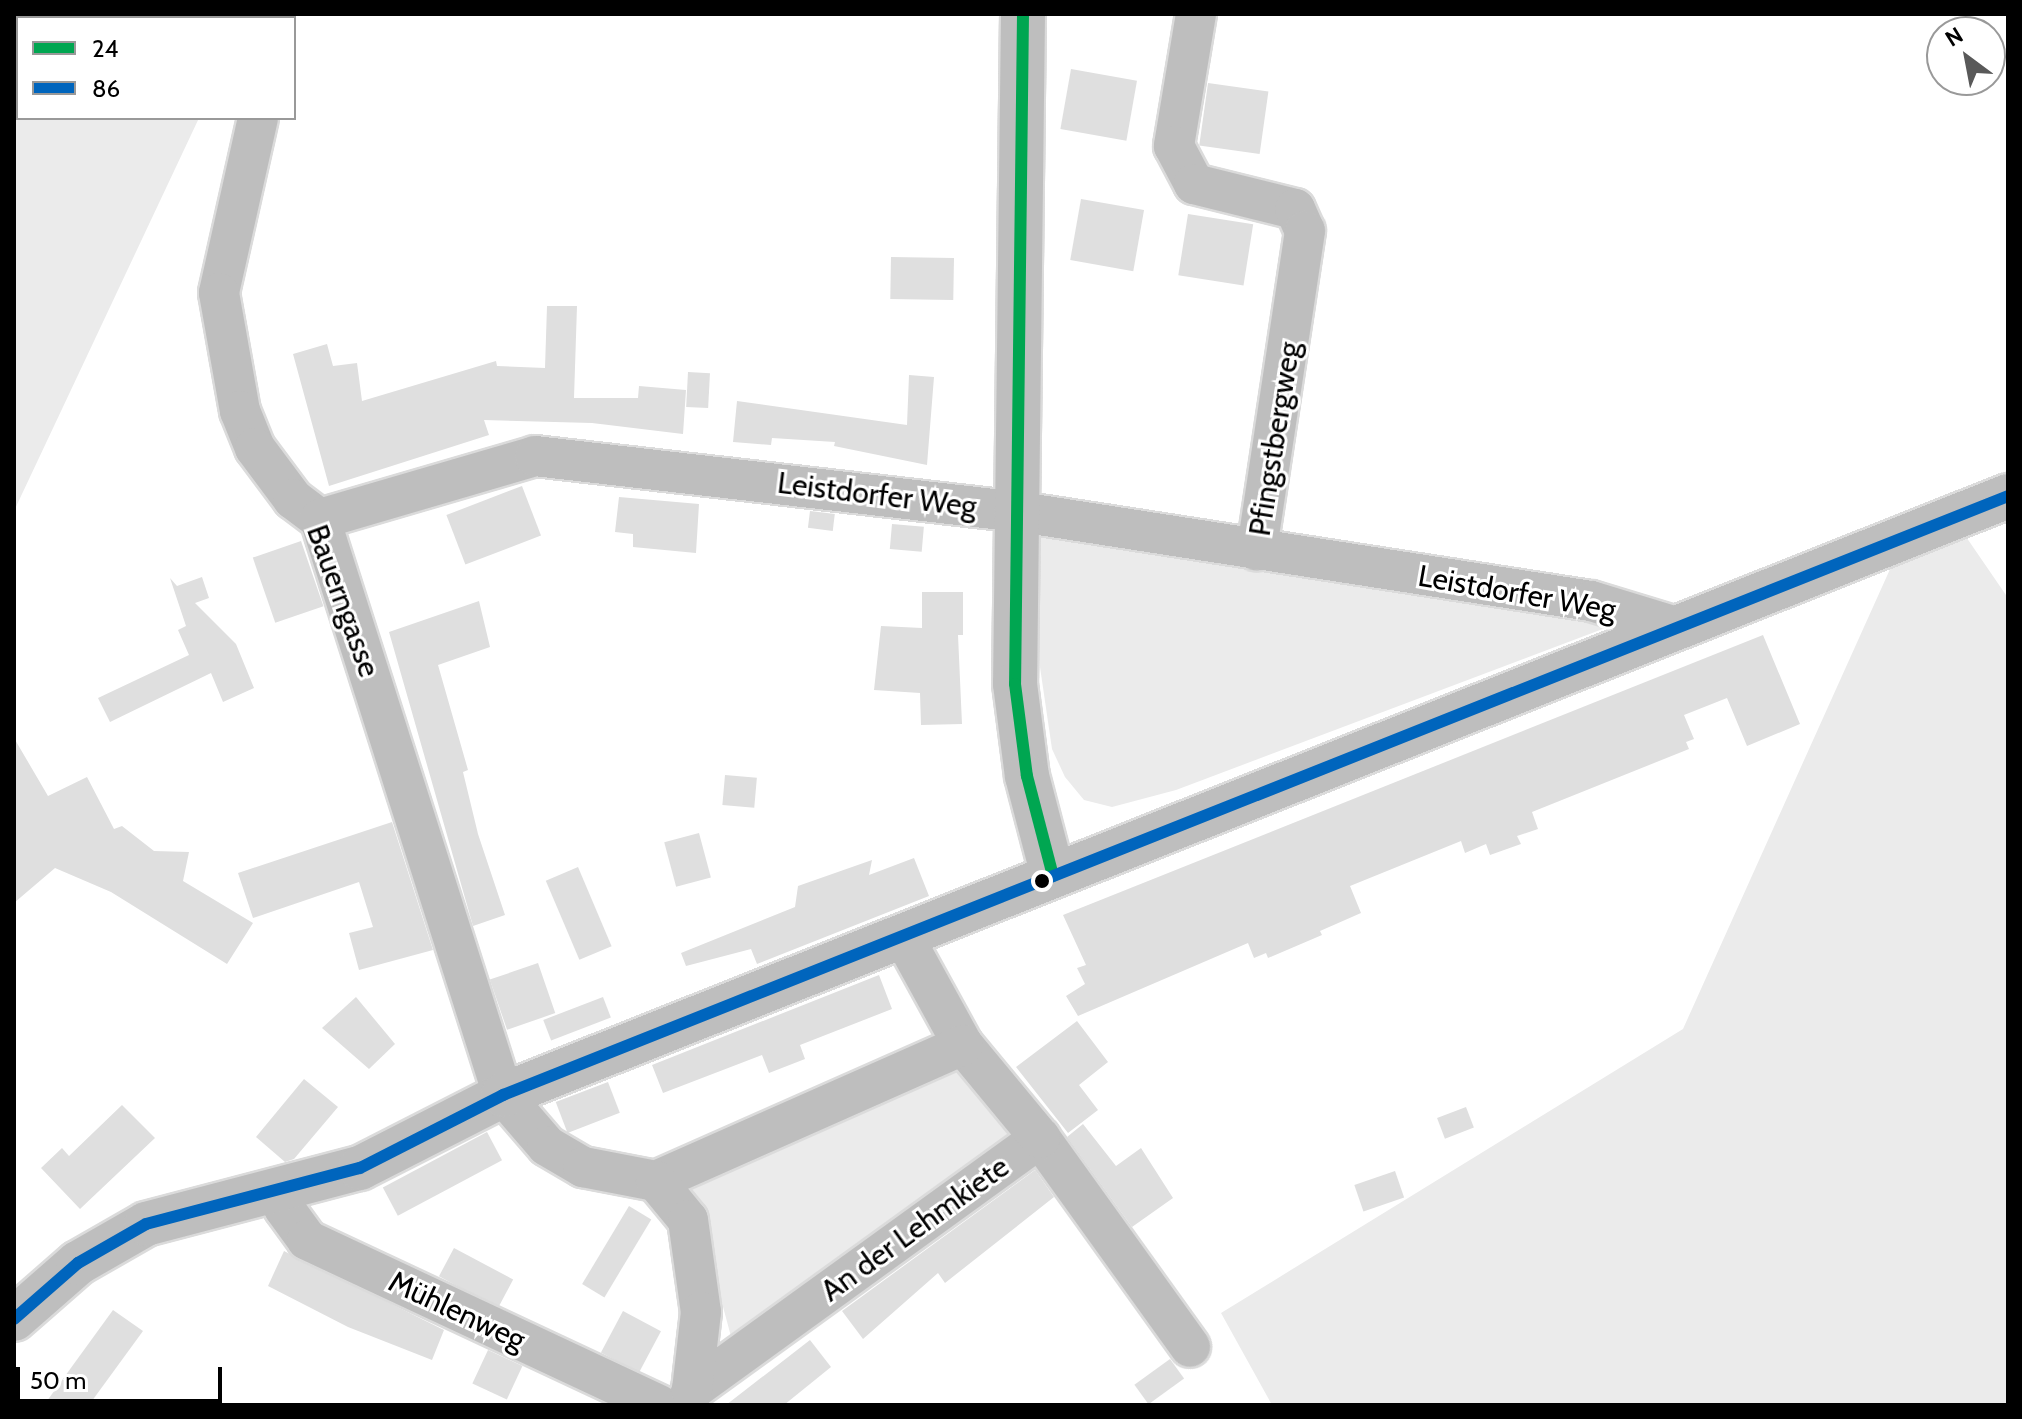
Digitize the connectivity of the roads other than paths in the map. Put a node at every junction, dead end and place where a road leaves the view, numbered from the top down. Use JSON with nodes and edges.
{"nodes":[{"id":1,"x":1023,"y":14,"type":"edge"},
{"id":2,"x":1196,"y":14,"type":"edge"},
{"id":3,"x":258,"y":120,"type":"edge"},
{"id":4,"x":2008,"y":496,"type":"edge"},
{"id":5,"x":1014,"y":511,"type":"junction"},
{"id":6,"x":320,"y":519,"type":"junction"},
{"id":7,"x":1257,"y":550,"type":"junction"},
{"id":8,"x":1673,"y":626,"type":"junction"},
{"id":9,"x":1053,"y":876,"type":"junction"},
{"id":10,"x":903,"y":936,"type":"junction"},
{"id":11,"x":963,"y":1045,"type":"junction"},
{"id":12,"x":503,"y":1095,"type":"junction"},
{"id":13,"x":1040,"y":1138,"type":"junction"},
{"id":14,"x":656,"y":1181,"type":"junction"},
{"id":15,"x":281,"y":1191,"type":"junction"},
{"id":16,"x":15,"y":1317,"type":"edge"},
{"id":17,"x":1190,"y":1347,"type":"dead end"},
{"id":18,"x":679,"y":1400,"type":"edge"}],
"edges":[{"from":1,"to":5,"type":"main road"},
{"from":2,"to":7,"type":"street","name":"Pfingstbergweg"},
{"from":3,"to":6,"type":"street","name":"Bauerngasse"},
{"from":4,"to":8,"type":"main road"},
{"from":5,"to":6,"type":"street","name":"Leistdorfer Weg"},
{"from":5,"to":7,"type":"street","name":"Leistdorfer Weg"},
{"from":5,"to":9,"type":"main road"},
{"from":6,"to":12,"type":"street","name":"Bauerngasse"},
{"from":7,"to":8,"type":"street","name":"Leistdorfer Weg"},
{"from":8,"to":9,"type":"main road"},
{"from":9,"to":10,"type":"main road"},
{"from":10,"to":11,"type":"street","name":"An der Lehmkiete"},
{"from":10,"to":12,"type":"main road"},
{"from":11,"to":13,"type":"street","name":"An der Lehmkiete"},
{"from":11,"to":14,"type":"street"},
{"from":12,"to":14,"type":"street"},
{"from":12,"to":15,"type":"main road"},
{"from":13,"to":17,"type":"street"},
{"from":13,"to":18,"type":"street","name":"An der Lehmkiete"},
{"from":14,"to":18,"type":"street"},
{"from":15,"to":16,"type":"main road"},
{"from":15,"to":18,"type":"street","name":"Mühlenweg"}]}
